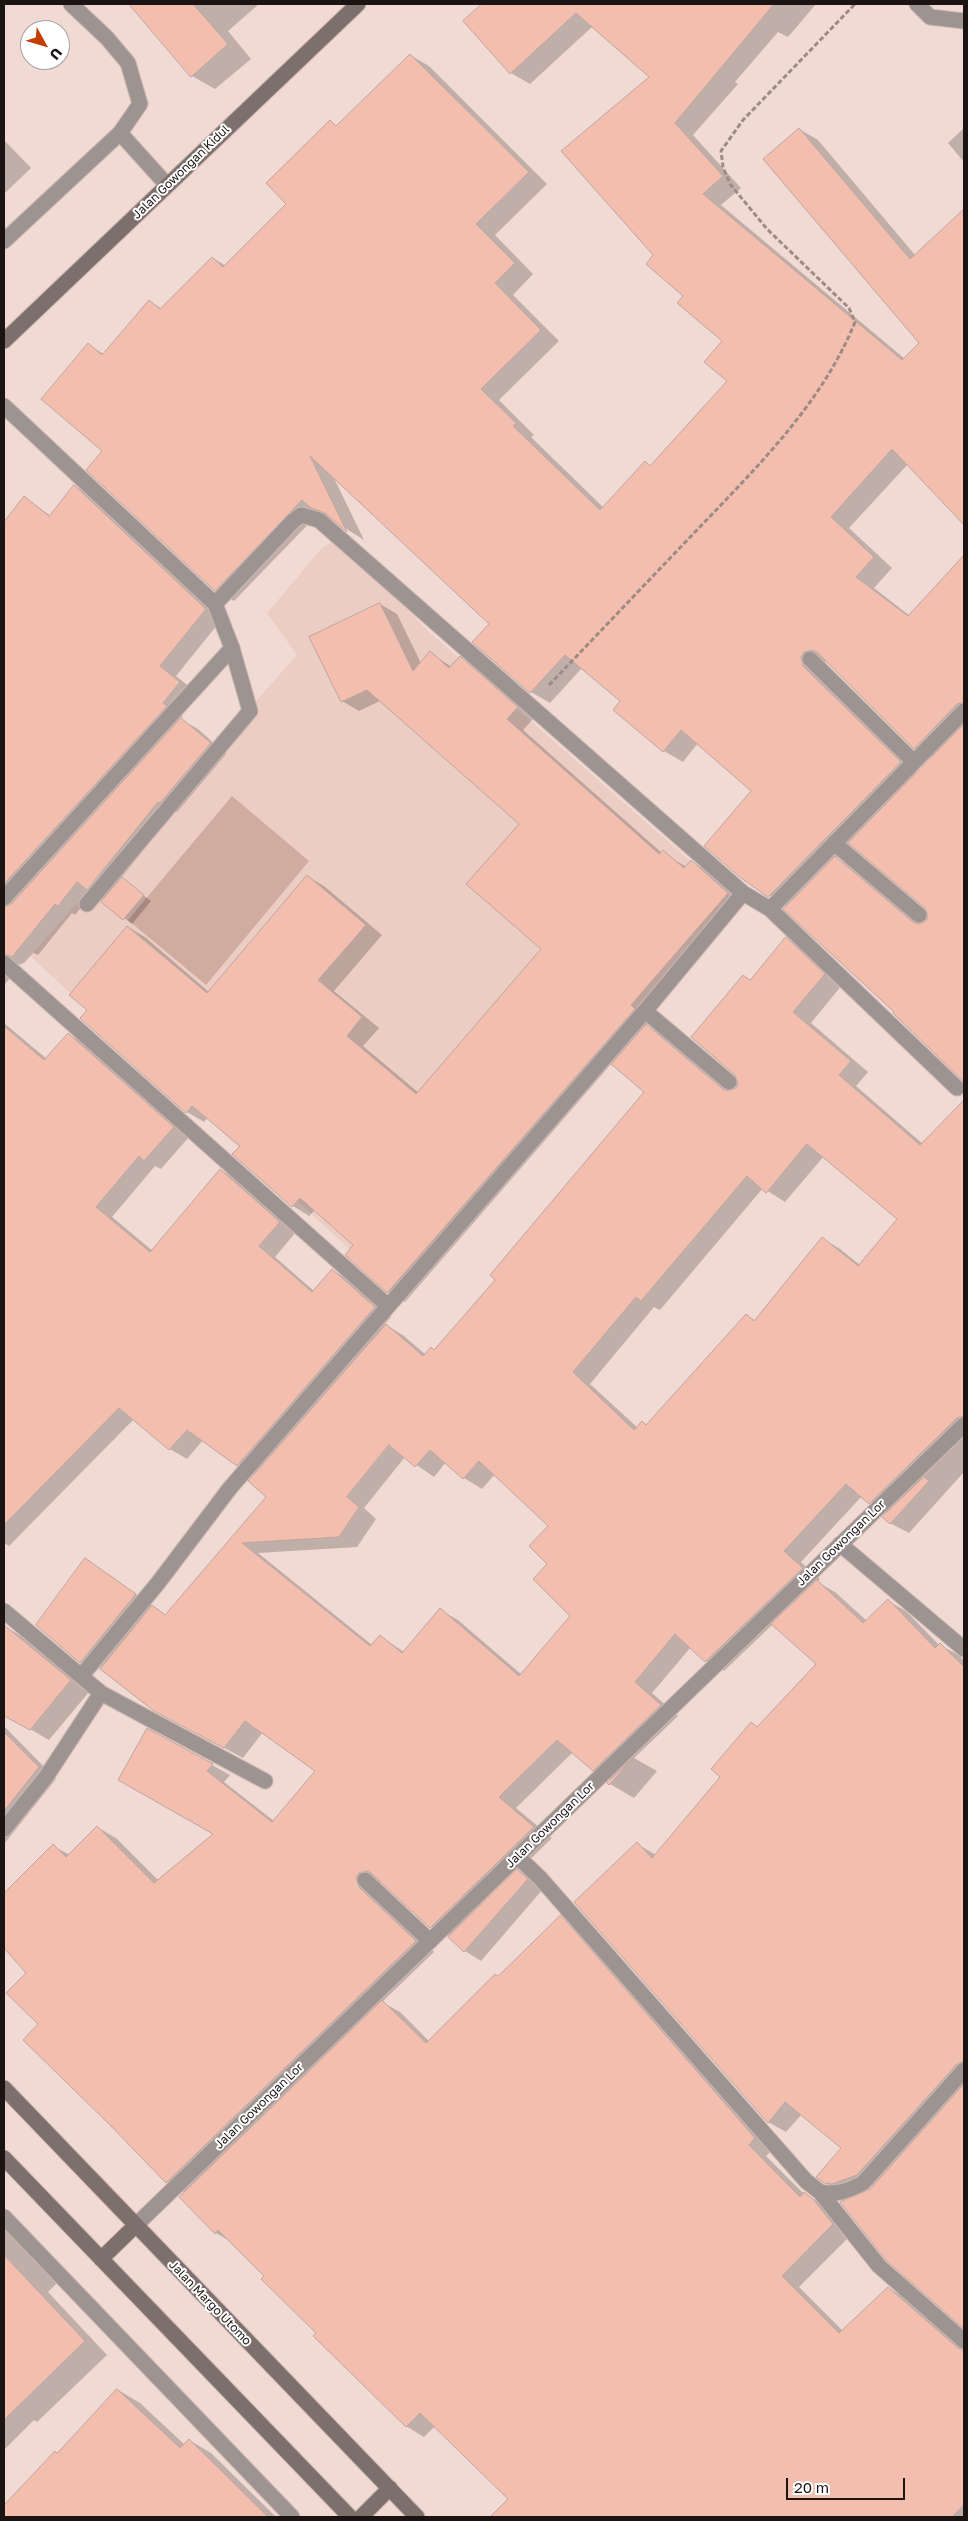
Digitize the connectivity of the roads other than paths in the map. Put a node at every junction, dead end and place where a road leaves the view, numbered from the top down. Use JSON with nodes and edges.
{"nodes":[{"id":1,"x":71,"y":4,"type":"edge"},
{"id":2,"x":358,"y":4,"type":"edge"},
{"id":3,"x":917,"y":4,"type":"edge"},
{"id":4,"x":964,"y":21,"type":"edge"},
{"id":5,"x":120,"y":134,"type":"junction"},
{"id":6,"x":167,"y":185,"type":"junction"},
{"id":7,"x":4,"y":241,"type":"edge"},
{"id":8,"x":4,"y":341,"type":"edge"},
{"id":9,"x":4,"y":406,"type":"edge"},
{"id":10,"x":215,"y":604,"type":"junction"},
{"id":11,"x":232,"y":648,"type":"junction"},
{"id":12,"x":810,"y":659,"type":"dead end"},
{"id":13,"x":964,"y":711,"type":"edge"},
{"id":14,"x":914,"y":762,"type":"junction"},
{"id":15,"x":834,"y":843,"type":"junction"},
{"id":16,"x":743,"y":893,"type":"junction"},
{"id":17,"x":4,"y":898,"type":"edge"},
{"id":18,"x":87,"y":904,"type":"dead end"},
{"id":19,"x":770,"y":909,"type":"junction"},
{"id":20,"x":919,"y":915,"type":"dead end"},
{"id":21,"x":4,"y":963,"type":"edge"},
{"id":22,"x":645,"y":1011,"type":"junction"},
{"id":23,"x":729,"y":1082,"type":"dead end"},
{"id":24,"x":957,"y":1088,"type":"dead end"},
{"id":25,"x":387,"y":1305,"type":"junction"},
{"id":26,"x":964,"y":1425,"type":"edge"},
{"id":27,"x":840,"y":1544,"type":"junction"},
{"id":28,"x":4,"y":1611,"type":"edge"},
{"id":29,"x":964,"y":1649,"type":"edge"},
{"id":30,"x":82,"y":1675,"type":"junction"},
{"id":31,"x":101,"y":1694,"type":"junction"},
{"id":32,"x":265,"y":1781,"type":"dead end"},
{"id":33,"x":4,"y":1830,"type":"edge"},
{"id":34,"x":517,"y":1856,"type":"junction"},
{"id":35,"x":365,"y":1880,"type":"dead end"},
{"id":36,"x":430,"y":1941,"type":"junction"},
{"id":37,"x":964,"y":2070,"type":"edge"},
{"id":38,"x":4,"y":2088,"type":"edge"},
{"id":39,"x":4,"y":2158,"type":"edge"},
{"id":40,"x":820,"y":2192,"type":"junction"},
{"id":41,"x":4,"y":2217,"type":"edge"},
{"id":42,"x":136,"y":2225,"type":"junction"},
{"id":43,"x":101,"y":2259,"type":"junction"},
{"id":44,"x":964,"y":2341,"type":"edge"},
{"id":45,"x":390,"y":2488,"type":"junction"},
{"id":46,"x":292,"y":2517,"type":"edge"},
{"id":47,"x":350,"y":2517,"type":"edge"},
{"id":48,"x":361,"y":2517,"type":"edge"},
{"id":49,"x":418,"y":2517,"type":"edge"}],
"edges":[{"from":1,"to":5,"type":"street"},
{"from":2,"to":6,"type":"street","name":"Jalan Gowongan Kidul"},
{"from":3,"to":4,"type":"street"},
{"from":5,"to":6,"type":"street"},
{"from":5,"to":7,"type":"street"},
{"from":6,"to":8,"type":"street","name":"Jalan Gowongan Kidul"},
{"from":9,"to":10,"type":"street"},
{"from":10,"to":11,"type":"street"},
{"from":10,"to":16,"type":"street"},
{"from":11,"to":17,"type":"street"},
{"from":11,"to":18,"type":"street"},
{"from":12,"to":14,"type":"street"},
{"from":13,"to":14,"type":"street"},
{"from":14,"to":15,"type":"street"},
{"from":15,"to":19,"type":"street"},
{"from":15,"to":20,"type":"street"},
{"from":16,"to":19,"type":"street"},
{"from":16,"to":22,"type":"street"},
{"from":19,"to":24,"type":"street"},
{"from":21,"to":25,"type":"street"},
{"from":22,"to":23,"type":"street"},
{"from":22,"to":25,"type":"street"},
{"from":25,"to":30,"type":"street"},
{"from":26,"to":27,"type":"street","name":"Jalan Gowongan Lor"},
{"from":27,"to":29,"type":"street"},
{"from":27,"to":34,"type":"street","name":"Jalan Gowongan Lor"},
{"from":28,"to":30,"type":"street"},
{"from":30,"to":31,"type":"street"},
{"from":31,"to":32,"type":"street"},
{"from":31,"to":33,"type":"street"},
{"from":34,"to":36,"type":"street","name":"Jalan Gowongan Lor"},
{"from":34,"to":40,"type":"street"},
{"from":35,"to":36,"type":"street"},
{"from":36,"to":42,"type":"street","name":"Jalan Gowongan Lor"},
{"from":37,"to":40,"type":"street"},
{"from":38,"to":42,"type":"street","name":"Jalan Margo Utomo"},
{"from":39,"to":43,"type":"street"},
{"from":40,"to":44,"type":"street"},
{"from":41,"to":46,"type":"street"},
{"from":42,"to":43,"type":"street"},
{"from":42,"to":45,"type":"street","name":"Jalan Margo Utomo"},
{"from":43,"to":47,"type":"street"},
{"from":45,"to":48,"type":"street"},
{"from":45,"to":49,"type":"street","name":"Jalan Margo Utomo"}]}
